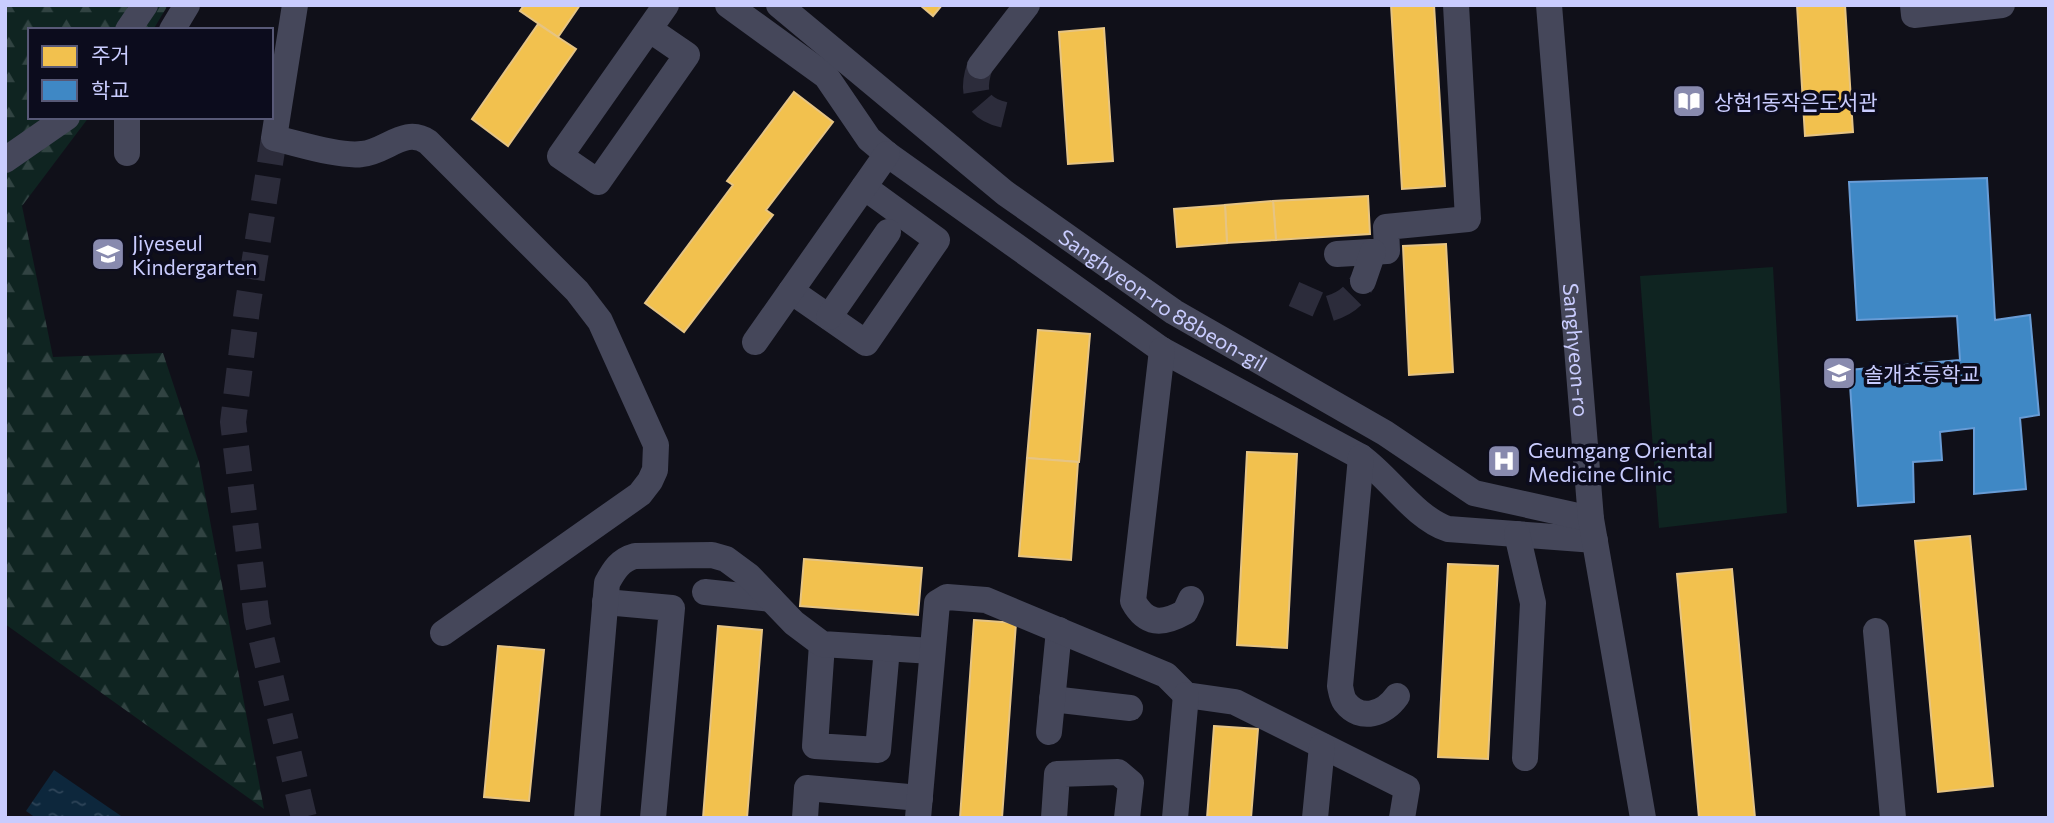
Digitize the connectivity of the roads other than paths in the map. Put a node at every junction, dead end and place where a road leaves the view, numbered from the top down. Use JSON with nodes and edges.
{"nodes":[{"id":1,"x":145,"y":5,"type":"edge"},
{"id":2,"x":187,"y":5,"type":"edge"},
{"id":3,"x":295,"y":5,"type":"edge"},
{"id":4,"x":666,"y":5,"type":"edge"},
{"id":5,"x":728,"y":5,"type":"edge"},
{"id":6,"x":779,"y":5,"type":"edge"},
{"id":7,"x":1027,"y":5,"type":"edge"},
{"id":8,"x":1455,"y":5,"type":"edge"},
{"id":9,"x":1549,"y":5,"type":"edge"},
{"id":10,"x":1913,"y":5,"type":"edge"},
{"id":11,"x":2002,"y":5,"type":"edge"},
{"id":12,"x":129,"y":28,"type":"edge"},
{"id":13,"x":173,"y":28,"type":"edge"},
{"id":14,"x":649,"y":29,"type":"junction"},
{"id":15,"x":980,"y":66,"type":"tunnel mouth"},
{"id":16,"x":64,"y":119,"type":"edge"},
{"id":17,"x":127,"y":119,"type":"edge"},
{"id":18,"x":127,"y":153,"type":"dead end"},
{"id":19,"x":887,"y":154,"type":"junction"},
{"id":20,"x":5,"y":160,"type":"edge"},
{"id":21,"x":864,"y":187,"type":"junction"},
{"id":22,"x":888,"y":232,"type":"dead end"},
{"id":23,"x":1373,"y":252,"type":"junction"},
{"id":24,"x":1337,"y":254,"type":"dead end"},
{"id":25,"x":1363,"y":281,"type":"tunnel mouth"},
{"id":26,"x":791,"y":291,"type":"junction"},
{"id":27,"x":829,"y":317,"type":"junction"},
{"id":28,"x":755,"y":342,"type":"dead end"},
{"id":29,"x":1162,"y":350,"type":"junction"},
{"id":30,"x":1361,"y":457,"type":"junction"},
{"id":31,"x":1593,"y":529,"type":"junction"},
{"id":32,"x":1517,"y":534,"type":"junction"},
{"id":33,"x":705,"y":592,"type":"dead end"},
{"id":34,"x":771,"y":599,"type":"junction"},
{"id":35,"x":1191,"y":599,"type":"dead end"},
{"id":36,"x":605,"y":602,"type":"junction"},
{"id":37,"x":1059,"y":630,"type":"junction"},
{"id":38,"x":1875,"y":631,"type":"dead end"},
{"id":39,"x":443,"y":633,"type":"dead end"},
{"id":40,"x":822,"y":644,"type":"junction"},
{"id":41,"x":887,"y":649,"type":"junction"},
{"id":42,"x":932,"y":651,"type":"junction"},
{"id":43,"x":1186,"y":695,"type":"junction"},
{"id":44,"x":1397,"y":696,"type":"dead end"},
{"id":45,"x":1052,"y":699,"type":"junction"},
{"id":46,"x":1130,"y":708,"type":"dead end"},
{"id":47,"x":1049,"y":732,"type":"dead end"},
{"id":48,"x":1322,"y":746,"type":"junction"},
{"id":49,"x":1525,"y":758,"type":"dead end"},
{"id":50,"x":919,"y":808,"type":"edge"},
{"id":51,"x":587,"y":818,"type":"edge"},
{"id":52,"x":653,"y":818,"type":"edge"},
{"id":53,"x":805,"y":818,"type":"edge"},
{"id":54,"x":1054,"y":818,"type":"edge"},
{"id":55,"x":1127,"y":818,"type":"edge"},
{"id":56,"x":1175,"y":818,"type":"edge"},
{"id":57,"x":1315,"y":818,"type":"edge"},
{"id":58,"x":1402,"y":818,"type":"edge"},
{"id":59,"x":1643,"y":818,"type":"edge"},
{"id":60,"x":1893,"y":818,"type":"edge"}],
"edges":[{"from":1,"to":12,"type":"street"},
{"from":2,"to":13,"type":"street"},
{"from":3,"to":39,"type":"street"},
{"from":4,"to":14,"type":"street"},
{"from":5,"to":19,"type":"street"},
{"from":6,"to":31,"type":"street","name":"Sanghyeon-ro 88beon-gil"},
{"from":7,"to":15,"type":"street"},
{"from":8,"to":23,"type":"street"},
{"from":9,"to":31,"type":"street","name":"Sanghyeon-ro"},
{"from":10,"to":11,"type":"street"},
{"from":14,"to":14,"type":"street"},
{"from":16,"to":20,"type":"street"},
{"from":17,"to":18,"type":"street"},
{"from":19,"to":21,"type":"street"},
{"from":19,"to":29,"type":"street"},
{"from":21,"to":26,"type":"street"},
{"from":21,"to":27,"type":"street"},
{"from":22,"to":27,"type":"street"},
{"from":23,"to":24,"type":"street"},
{"from":23,"to":25,"type":"street"},
{"from":26,"to":27,"type":"street"},
{"from":26,"to":28,"type":"street"},
{"from":29,"to":30,"type":"street"},
{"from":29,"to":35,"type":"street"},
{"from":30,"to":32,"type":"street"},
{"from":30,"to":44,"type":"street"},
{"from":31,"to":32,"type":"street"},
{"from":31,"to":59,"type":"street","name":"Sanghyeon-ro"},
{"from":32,"to":49,"type":"street"},
{"from":33,"to":34,"type":"street"},
{"from":34,"to":36,"type":"street"},
{"from":34,"to":40,"type":"street"},
{"from":36,"to":51,"type":"street"},
{"from":36,"to":52,"type":"street"},
{"from":37,"to":42,"type":"street"},
{"from":37,"to":43,"type":"street"},
{"from":37,"to":45,"type":"street"},
{"from":38,"to":60,"type":"street"},
{"from":40,"to":41,"type":"street"},
{"from":40,"to":41,"type":"street"},
{"from":41,"to":42,"type":"street"},
{"from":42,"to":50,"type":"street"},
{"from":43,"to":48,"type":"street"},
{"from":43,"to":56,"type":"street"},
{"from":45,"to":46,"type":"street"},
{"from":45,"to":47,"type":"street"},
{"from":48,"to":57,"type":"street"},
{"from":48,"to":58,"type":"street"},
{"from":50,"to":53,"type":"street"},
{"from":54,"to":55,"type":"street"}]}
